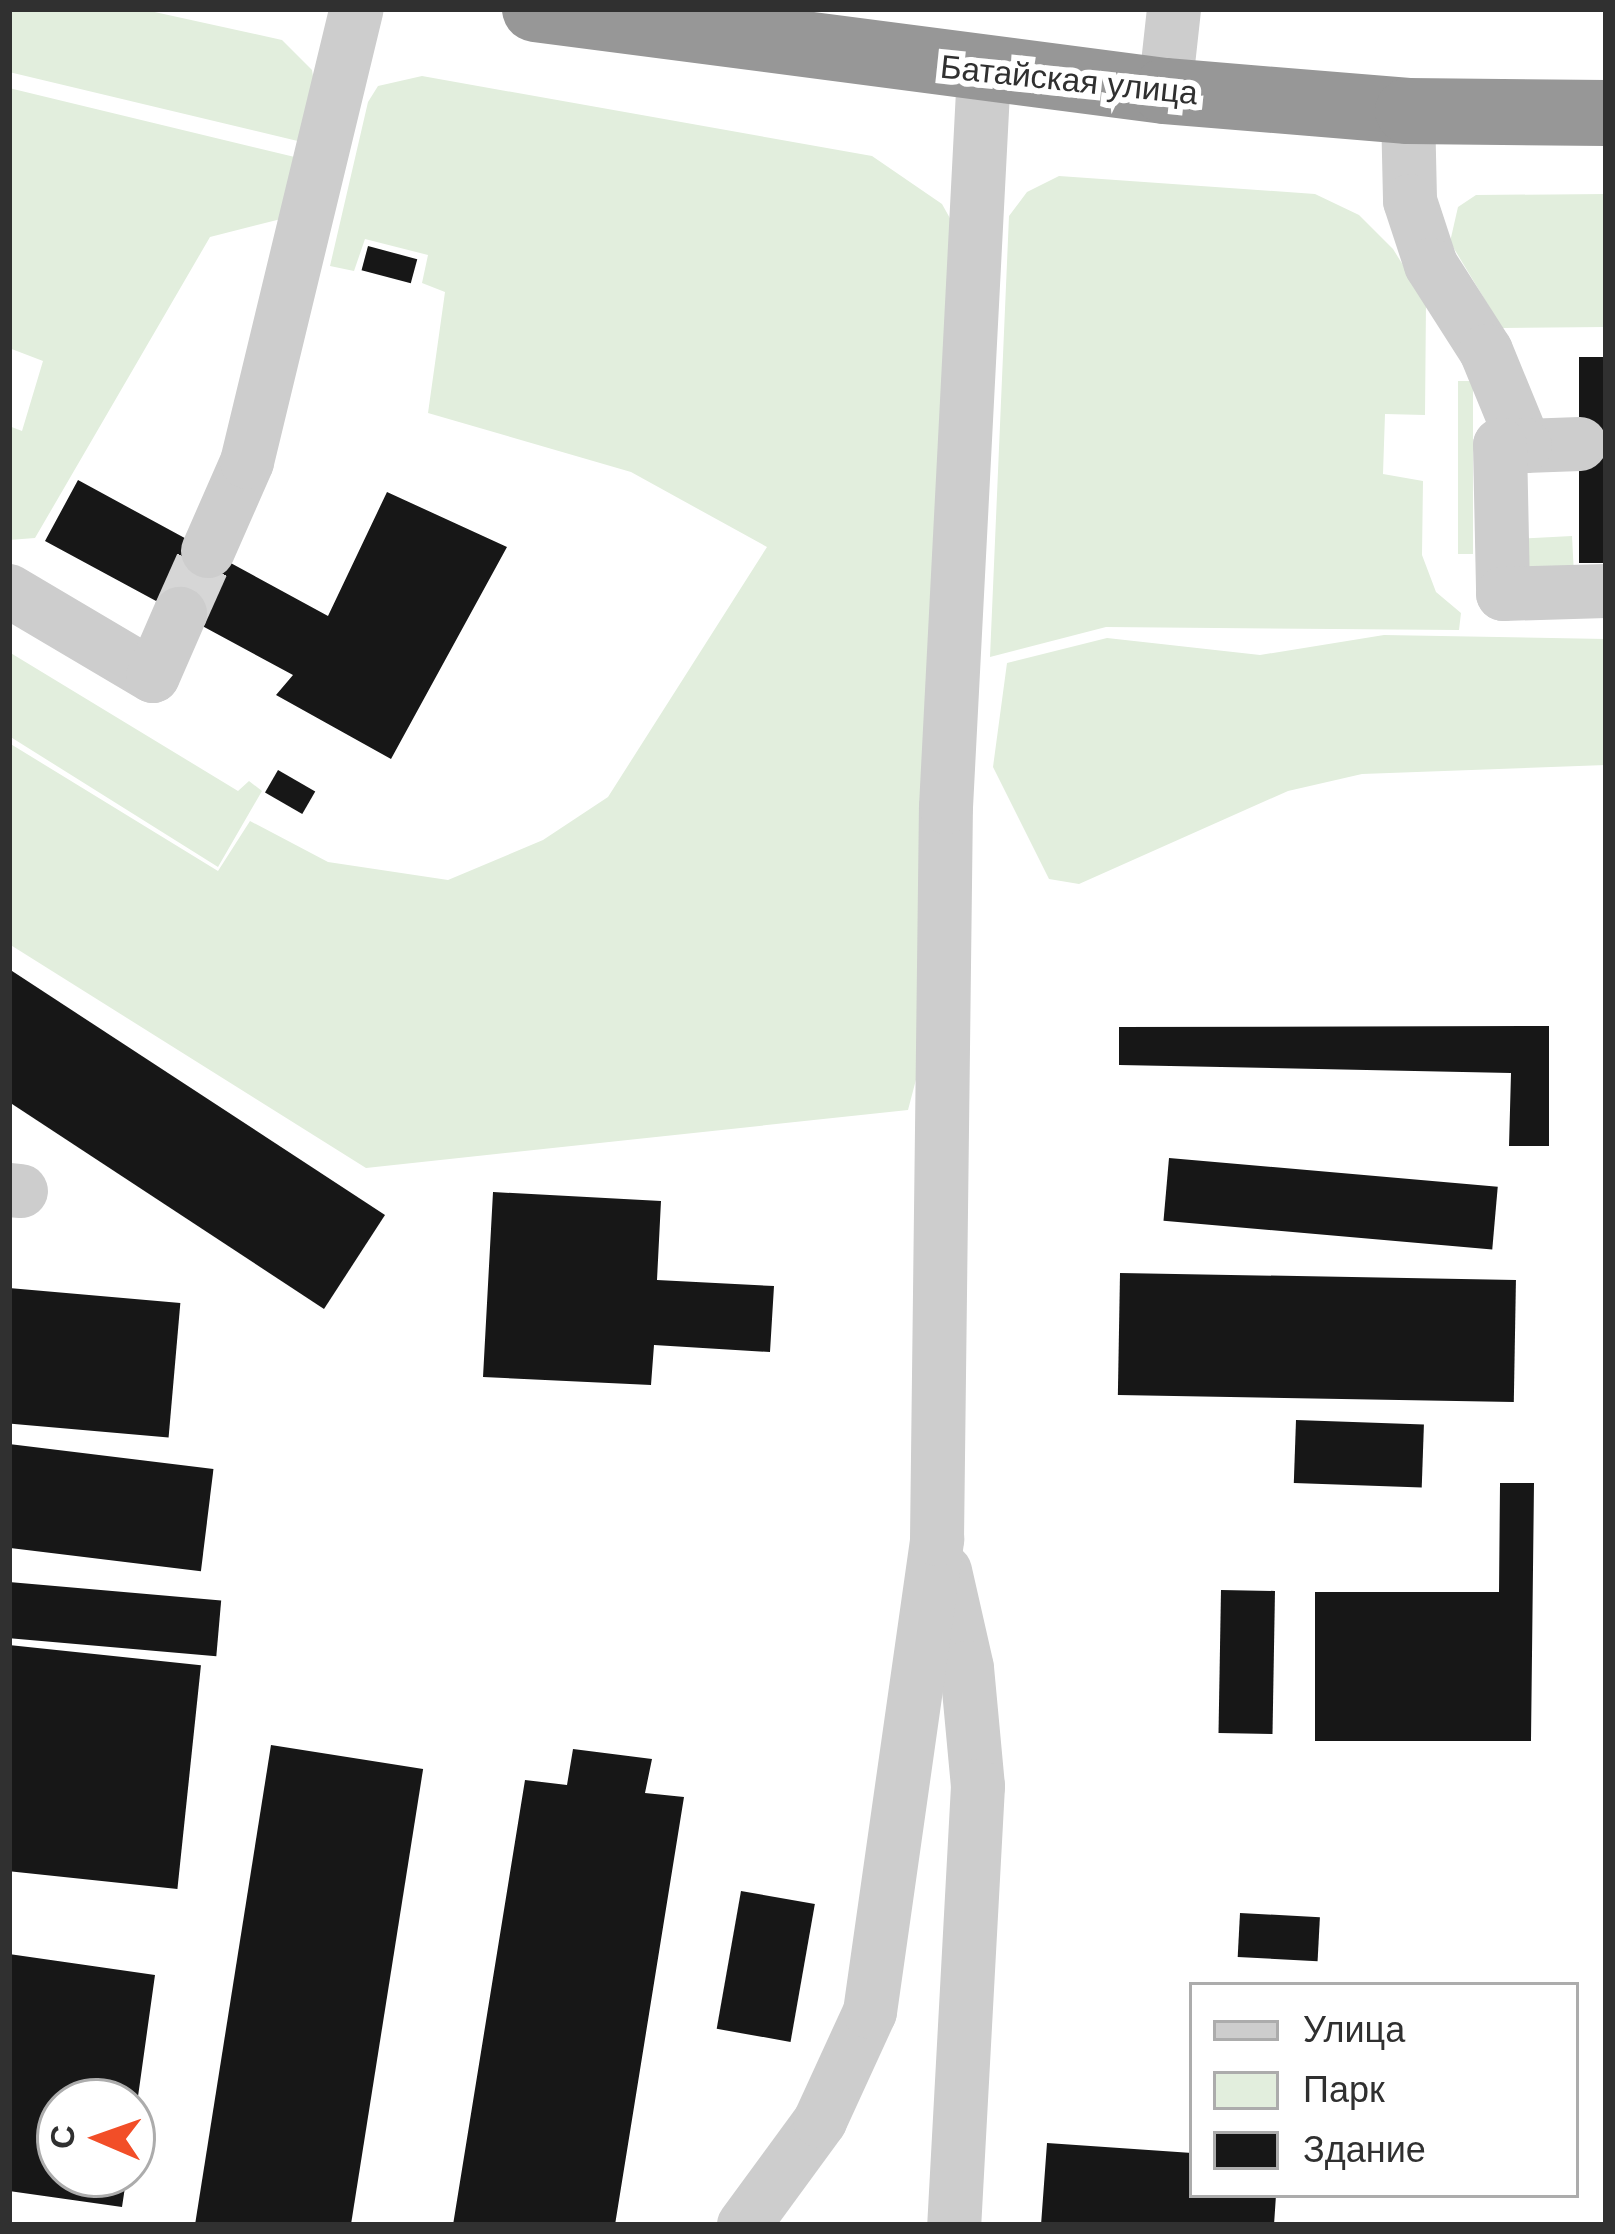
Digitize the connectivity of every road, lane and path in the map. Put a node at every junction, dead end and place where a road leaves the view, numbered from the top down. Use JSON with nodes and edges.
{"nodes":[{"id":1,"x":356,"y":9,"type":"edge"},
{"id":2,"x":535,"y":9,"type":"edge"},
{"id":3,"x":1174,"y":9,"type":"edge"},
{"id":4,"x":837,"y":31,"type":"edge"},
{"id":5,"x":983,"y":73,"type":"junction"},
{"id":6,"x":1165,"y":91,"type":"junction"},
{"id":7,"x":1408,"y":111,"type":"junction"},
{"id":8,"x":1606,"y":113,"type":"edge"},
{"id":9,"x":1580,"y":444,"type":"dead end"},
{"id":10,"x":1526,"y":446,"type":"junction"},
{"id":11,"x":208,"y":550,"type":"tunnel mouth"},
{"id":12,"x":9,"y":591,"type":"edge"},
{"id":13,"x":1606,"y":591,"type":"edge"},
{"id":14,"x":180,"y":614,"type":"tunnel mouth"},
{"id":15,"x":938,"y":1539,"type":"junction"},
{"id":16,"x":744,"y":2225,"type":"edge"},
{"id":17,"x":954,"y":2225,"type":"edge"}],
"edges":[{"from":1,"to":11,"type":"lane"},
{"from":2,"to":4,"type":"highway","name":"Батайская улица"},
{"from":3,"to":6,"type":"lane"},
{"from":4,"to":5,"type":"highway","name":"Батайская улица"},
{"from":5,"to":6,"type":"highway","name":"Батайская улица"},
{"from":5,"to":15,"type":"lane"},
{"from":6,"to":7,"type":"highway","name":"Батайская улица"},
{"from":7,"to":8,"type":"highway","name":"Батайская улица"},
{"from":7,"to":10,"type":"lane"},
{"from":9,"to":10,"type":"lane"},
{"from":10,"to":13,"type":"lane"},
{"from":12,"to":14,"type":"lane"},
{"from":15,"to":16,"type":"lane"},
{"from":15,"to":17,"type":"lane"}]}
